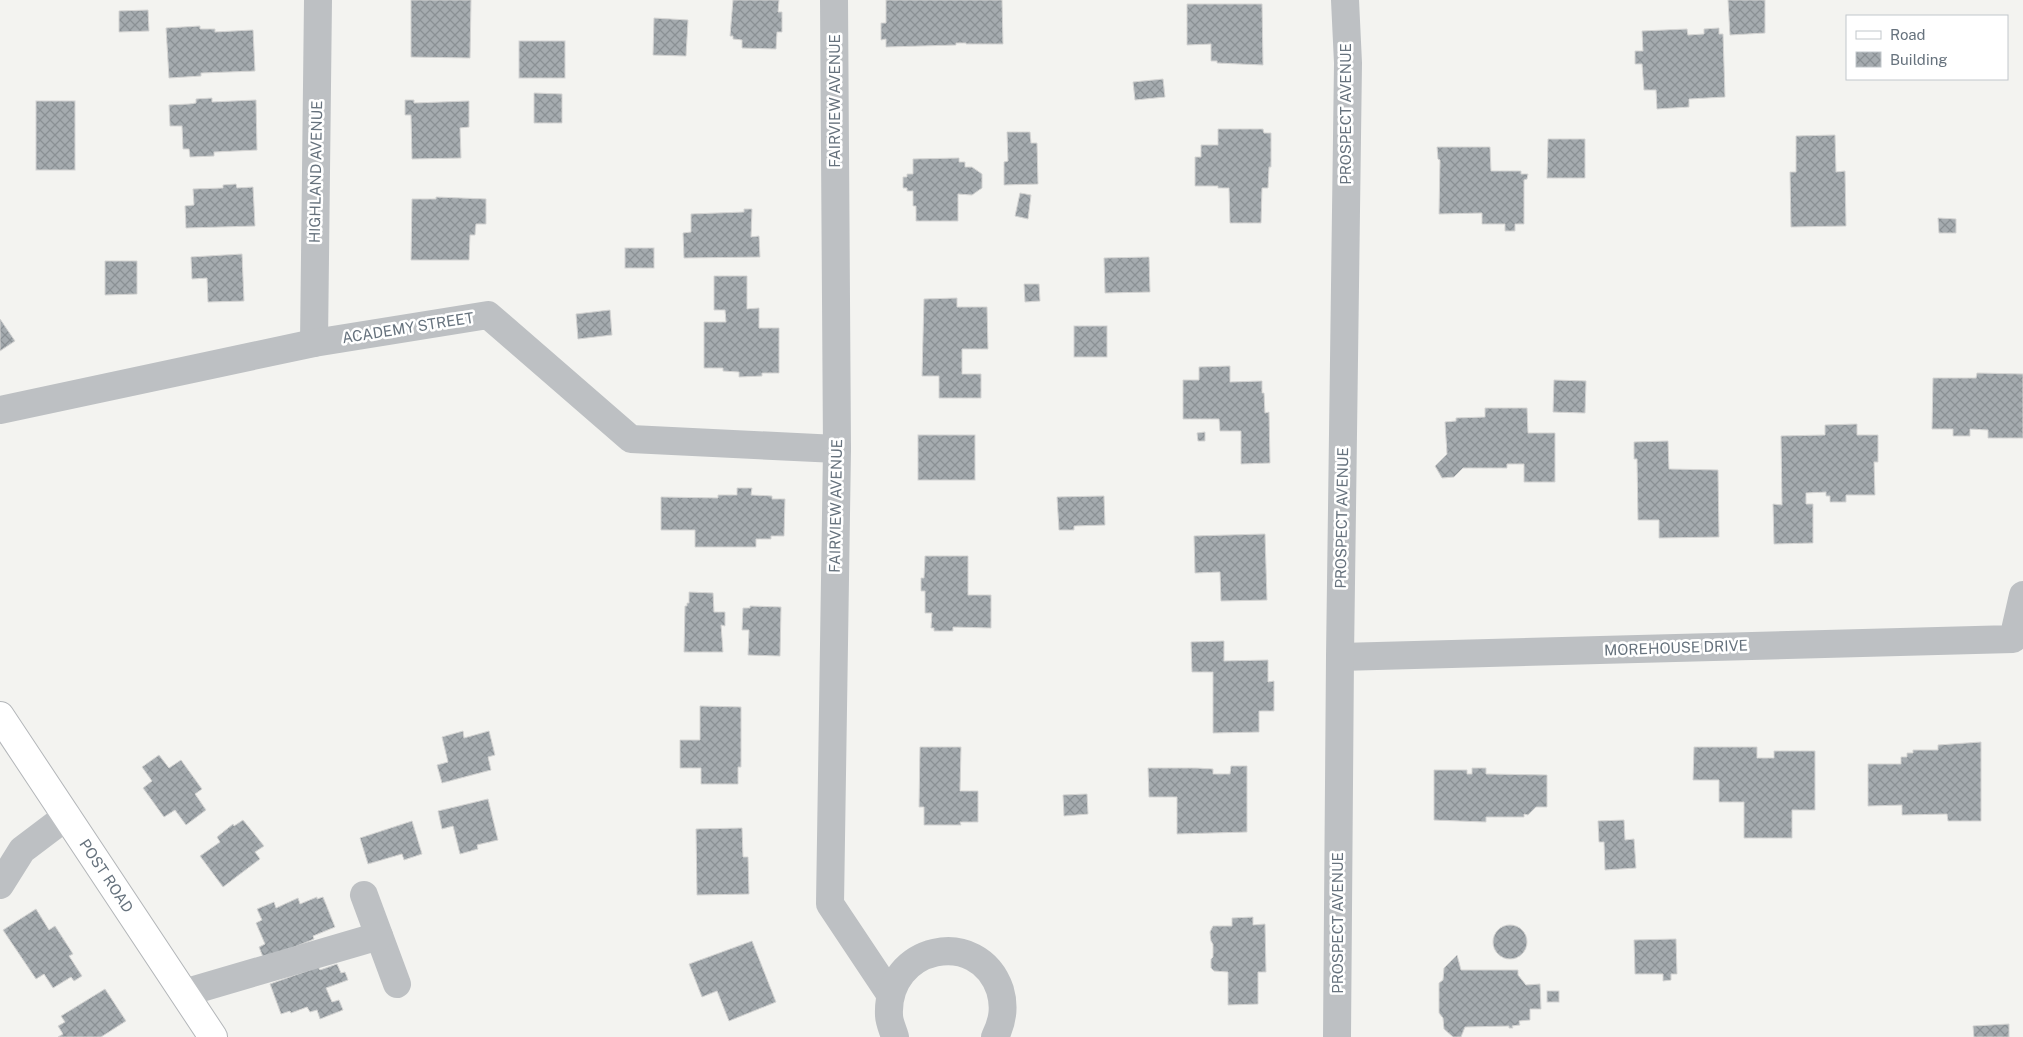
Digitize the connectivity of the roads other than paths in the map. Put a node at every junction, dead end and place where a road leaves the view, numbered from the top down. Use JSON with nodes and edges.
{"nodes":[{"id":1,"x":318,"y":0,"type":"edge"},
{"id":2,"x":834,"y":0,"type":"edge"},
{"id":3,"x":1346,"y":0,"type":"edge"},
{"id":4,"x":314,"y":343,"type":"junction"},
{"id":5,"x":0,"y":410,"type":"edge"},
{"id":6,"x":837,"y":449,"type":"junction"},
{"id":7,"x":2023,"y":595,"type":"edge"},
{"id":8,"x":2018,"y":639,"type":"edge"},
{"id":9,"x":1340,"y":657,"type":"junction"},
{"id":10,"x":0,"y":716,"type":"edge"},
{"id":11,"x":67,"y":816,"type":"junction"},
{"id":12,"x":0,"y":884,"type":"edge"},
{"id":13,"x":364,"y":895,"type":"dead end"},
{"id":14,"x":378,"y":936,"type":"junction"},
{"id":15,"x":396,"y":984,"type":"dead end"},
{"id":16,"x":184,"y":993,"type":"junction"},
{"id":17,"x":890,"y":994,"type":"junction"},
{"id":18,"x":213,"y":1037,"type":"edge"},
{"id":19,"x":895,"y":1037,"type":"edge"},
{"id":20,"x":995,"y":1037,"type":"edge"},
{"id":21,"x":1338,"y":1037,"type":"edge"}],
"edges":[{"from":1,"to":4,"type":"street","name":"HIGHLAND AVENUE"},
{"from":2,"to":6,"type":"street","name":"FAIRVIEW AVENUE"},
{"from":3,"to":9,"type":"street","name":"PROSPECT AVENUE"},
{"from":4,"to":5,"type":"street","name":"ACADEMY STREET"},
{"from":4,"to":6,"type":"street","name":"ACADEMY STREET"},
{"from":6,"to":17,"type":"street","name":"FAIRVIEW AVENUE"},
{"from":7,"to":8,"type":"street","name":"MOREHOUSE DRIVE"},
{"from":8,"to":9,"type":"street","name":"MOREHOUSE DRIVE"},
{"from":9,"to":21,"type":"street","name":"PROSPECT AVENUE"},
{"from":10,"to":11,"type":"main road","name":"POST ROAD"},
{"from":11,"to":12,"type":"street"},
{"from":11,"to":16,"type":"main road","name":"POST ROAD"},
{"from":13,"to":14,"type":"street"},
{"from":14,"to":15,"type":"street"},
{"from":14,"to":16,"type":"street"},
{"from":16,"to":18,"type":"main road","name":"POST ROAD"},
{"from":17,"to":19,"type":"street"},
{"from":17,"to":20,"type":"street"}]}
